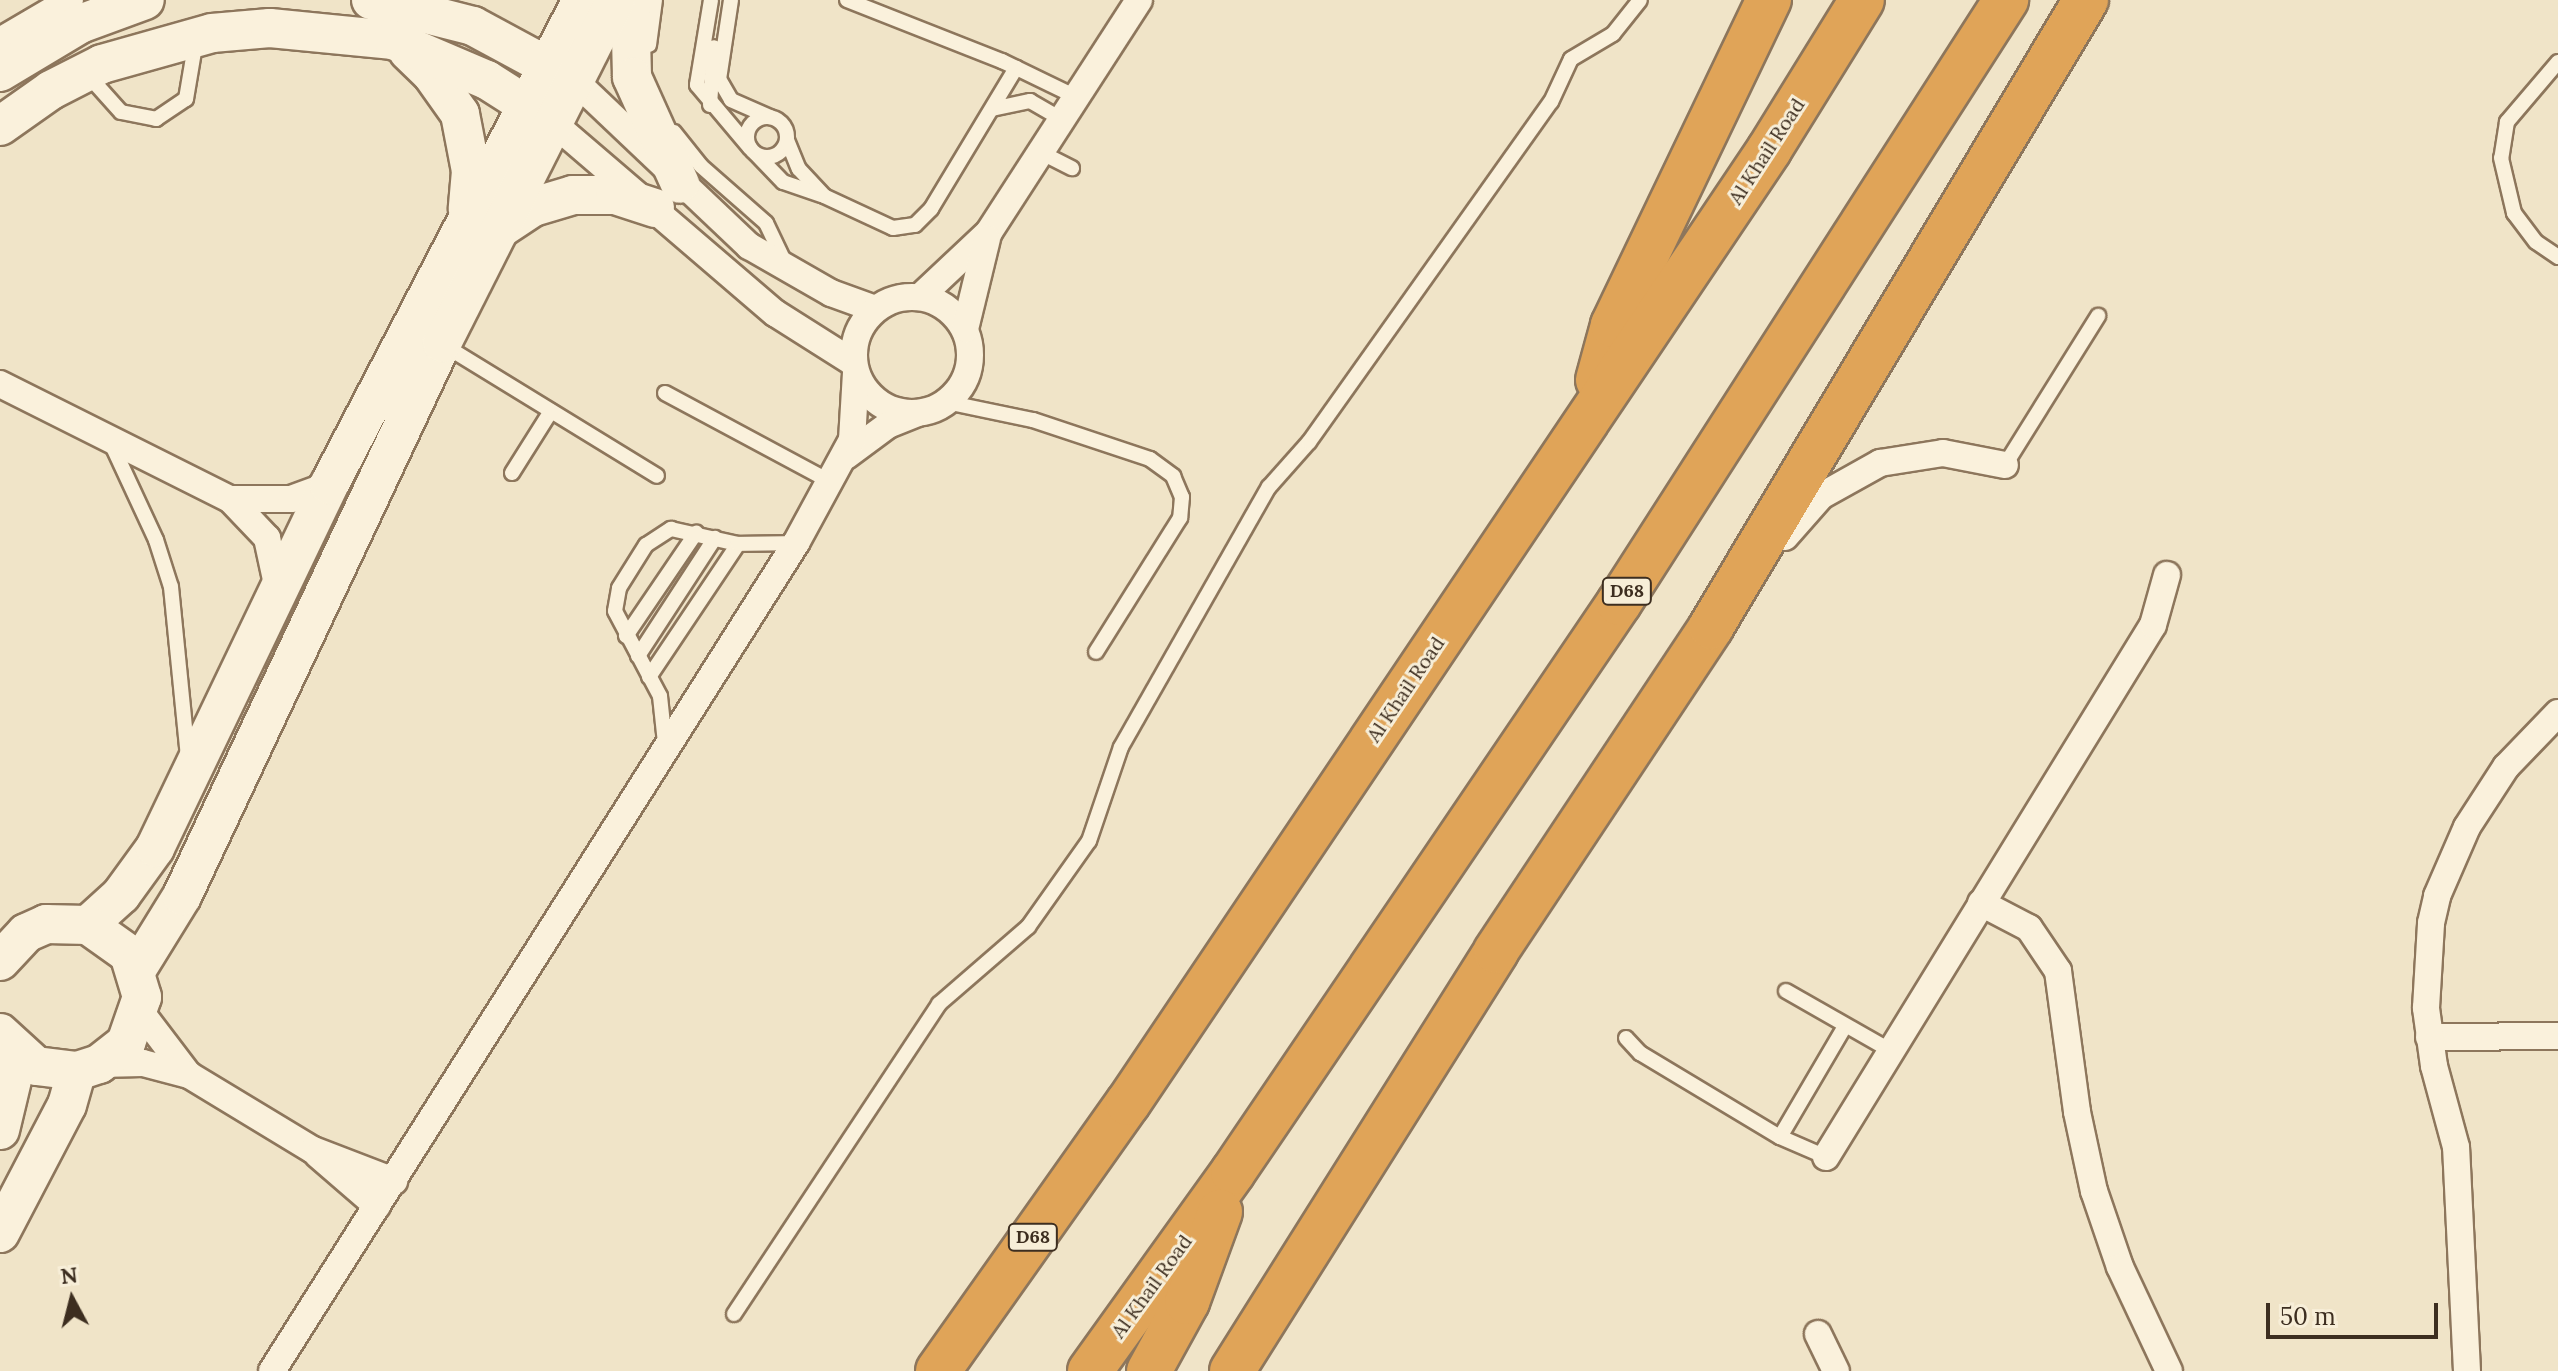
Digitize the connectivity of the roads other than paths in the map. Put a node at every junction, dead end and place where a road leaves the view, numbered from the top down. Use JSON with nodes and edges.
{"nodes":[{"id":1,"x":70,"y":0,"type":"edge"},
{"id":2,"x":145,"y":0,"type":"edge"},
{"id":3,"x":466,"y":0,"type":"edge"},
{"id":4,"x":582,"y":0,"type":"edge"},
{"id":5,"x":615,"y":0,"type":"edge"},
{"id":6,"x":630,"y":0,"type":"edge"},
{"id":7,"x":655,"y":0,"type":"edge"},
{"id":8,"x":711,"y":0,"type":"edge"},
{"id":9,"x":728,"y":0,"type":"edge"},
{"id":10,"x":847,"y":0,"type":"edge"},
{"id":11,"x":1139,"y":0,"type":"edge"},
{"id":12,"x":1640,"y":0,"type":"edge"},
{"id":13,"x":1769,"y":0,"type":"edge"},
{"id":14,"x":1862,"y":0,"type":"edge"},
{"id":15,"x":2006,"y":0,"type":"edge"},
{"id":16,"x":2086,"y":0,"type":"edge"},
{"id":17,"x":386,"y":15,"type":"edge"},
{"id":18,"x":197,"y":36,"type":"junction"},
{"id":19,"x":0,"y":41,"type":"edge"},
{"id":20,"x":2558,"y":62,"type":"edge"},
{"id":21,"x":1016,"y":68,"type":"junction"},
{"id":22,"x":0,"y":72,"type":"edge"},
{"id":23,"x":86,"y":73,"type":"junction"},
{"id":24,"x":563,"y":73,"type":"junction"},
{"id":25,"x":1076,"y":97,"type":"junction"},
{"id":26,"x":710,"y":107,"type":"junction"},
{"id":27,"x":991,"y":109,"type":"junction"},
{"id":28,"x":540,"y":113,"type":"junction"},
{"id":29,"x":770,"y":117,"type":"junction"},
{"id":30,"x":1061,"y":119,"type":"junction"},
{"id":31,"x":0,"y":126,"type":"edge"},
{"id":32,"x":787,"y":140,"type":"junction"},
{"id":33,"x":753,"y":151,"type":"junction"},
{"id":34,"x":1040,"y":152,"type":"junction"},
{"id":35,"x":1072,"y":168,"type":"dead end"},
{"id":36,"x":667,"y":196,"type":"junction"},
{"id":37,"x":824,"y":196,"type":"junction"},
{"id":38,"x":480,"y":229,"type":"junction"},
{"id":39,"x":989,"y":232,"type":"junction"},
{"id":40,"x":2558,"y":257,"type":"edge"},
{"id":41,"x":789,"y":271,"type":"junction"},
{"id":42,"x":920,"y":297,"type":"junction"},
{"id":43,"x":875,"y":309,"type":"junction"},
{"id":44,"x":2098,"y":316,"type":"dead end"},
{"id":45,"x":965,"y":329,"type":"junction"},
{"id":46,"x":442,"y":343,"type":"junction"},
{"id":47,"x":855,"y":368,"type":"junction"},
{"id":48,"x":0,"y":384,"type":"edge"},
{"id":49,"x":665,"y":393,"type":"dead end"},
{"id":50,"x":946,"y":402,"type":"junction"},
{"id":51,"x":1595,"y":406,"type":"junction"},
{"id":52,"x":551,"y":411,"type":"junction"},
{"id":53,"x":919,"y":412,"type":"junction"},
{"id":54,"x":109,"y":439,"type":"junction"},
{"id":55,"x":846,"y":456,"type":"junction"},
{"id":56,"x":2005,"y":465,"type":"joint"},
{"id":57,"x":512,"y":473,"type":"dead end"},
{"id":58,"x":657,"y":476,"type":"dead end"},
{"id":59,"x":831,"y":482,"type":"junction"},
{"id":60,"x":329,"y":485,"type":"junction"},
{"id":61,"x":230,"y":499,"type":"junction"},
{"id":62,"x":696,"y":533,"type":"junction"},
{"id":63,"x":715,"y":538,"type":"junction"},
{"id":64,"x":796,"y":543,"type":"junction"},
{"id":65,"x":738,"y":544,"type":"junction"},
{"id":66,"x":2167,"y":575,"type":"dead end"},
{"id":67,"x":278,"y":590,"type":"junction"},
{"id":68,"x":1711,"y":627,"type":"junction"},
{"id":69,"x":626,"y":636,"type":"junction"},
{"id":70,"x":1096,"y":652,"type":"dead end"},
{"id":71,"x":638,"y":656,"type":"junction"},
{"id":72,"x":649,"y":677,"type":"junction"},
{"id":73,"x":2558,"y":713,"type":"edge"},
{"id":74,"x":666,"y":747,"type":"junction"},
{"id":75,"x":190,"y":779,"type":"junction"},
{"id":76,"x":1981,"y":903,"type":"junction"},
{"id":77,"x":88,"y":925,"type":"junction"},
{"id":78,"x":13,"y":927,"type":"edge"},
{"id":79,"x":0,"y":961,"type":"edge"},
{"id":80,"x":137,"y":969,"type":"junction"},
{"id":81,"x":1786,"y":991,"type":"dead end"},
{"id":82,"x":140,"y":1011,"type":"junction"},
{"id":83,"x":1845,"y":1026,"type":"junction"},
{"id":84,"x":2558,"y":1036,"type":"edge"},
{"id":85,"x":2429,"y":1037,"type":"junction"},
{"id":86,"x":1626,"y":1038,"type":"dead end"},
{"id":87,"x":9,"y":1044,"type":"edge"},
{"id":88,"x":1891,"y":1051,"type":"junction"},
{"id":89,"x":88,"y":1068,"type":"junction"},
{"id":90,"x":189,"y":1075,"type":"junction"},
{"id":91,"x":0,"y":1130,"type":"edge"},
{"id":92,"x":1780,"y":1137,"type":"junction"},
{"id":93,"x":313,"y":1150,"type":"junction"},
{"id":94,"x":1826,"y":1157,"type":"joint"},
{"id":95,"x":1233,"y":1172,"type":"junction"},
{"id":96,"x":394,"y":1181,"type":"junction"},
{"id":97,"x":377,"y":1206,"type":"junction"},
{"id":98,"x":0,"y":1233,"type":"edge"},
{"id":99,"x":1278,"y":1299,"type":"junction"},
{"id":100,"x":734,"y":1314,"type":"dead end"},
{"id":101,"x":1818,"y":1334,"type":"dead end"},
{"id":102,"x":272,"y":1371,"type":"edge"},
{"id":103,"x":938,"y":1371,"type":"edge"},
{"id":104,"x":1090,"y":1371,"type":"edge"},
{"id":105,"x":1149,"y":1371,"type":"edge"},
{"id":106,"x":1232,"y":1371,"type":"edge"},
{"id":107,"x":1256,"y":1371,"type":"edge"},
{"id":108,"x":1836,"y":1371,"type":"edge"},
{"id":109,"x":2169,"y":1371,"type":"edge"},
{"id":110,"x":2467,"y":1371,"type":"edge"}],
"edges":[{"from":1,"to":19,"type":"street"},
{"from":2,"to":22,"type":"street"},
{"from":3,"to":17,"type":"street"},
{"from":4,"to":24,"type":"street"},
{"from":5,"to":24,"type":"street"},
{"from":6,"to":36,"type":"street"},
{"from":7,"to":41,"type":"lane"},
{"from":8,"to":26,"type":"lane"},
{"from":9,"to":26,"type":"lane"},
{"from":9,"to":29,"type":"lane"},
{"from":10,"to":21,"type":"lane"},
{"from":11,"to":25,"type":"street"},
{"from":12,"to":100,"type":"lane"},
{"from":13,"to":51,"type":"highway"},
{"from":14,"to":51,"type":"highway","name":"Al Khail Road","number":"D68"},
{"from":15,"to":95,"type":"highway","name":"Al Khail Road","number":"D68"},
{"from":16,"to":68,"type":"highway"},
{"from":17,"to":18,"type":"street"},
{"from":17,"to":24,"type":"street"},
{"from":17,"to":28,"type":"street"},
{"from":17,"to":38,"type":"street"},
{"from":18,"to":23,"type":"street"},
{"from":18,"to":23,"type":"lane"},
{"from":20,"to":40,"type":"lane"},
{"from":21,"to":25,"type":"lane"},
{"from":21,"to":27,"type":"lane"},
{"from":23,"to":31,"type":"street"},
{"from":24,"to":28,"type":"street"},
{"from":24,"to":36,"type":"street"},
{"from":25,"to":30,"type":"street"},
{"from":26,"to":33,"type":"lane"},
{"from":27,"to":30,"type":"lane"},
{"from":27,"to":37,"type":"lane"},
{"from":28,"to":36,"type":"street"},
{"from":28,"to":38,"type":"street"},
{"from":29,"to":32,"type":"lane"},
{"from":29,"to":33,"type":"lane"},
{"from":30,"to":34,"type":"street"},
{"from":32,"to":33,"type":"lane"},
{"from":32,"to":37,"type":"lane"},
{"from":33,"to":37,"type":"lane"},
{"from":34,"to":35,"type":"lane"},
{"from":34,"to":39,"type":"street"},
{"from":36,"to":38,"type":"street"},
{"from":36,"to":41,"type":"street"},
{"from":36,"to":47,"type":"street"},
{"from":38,"to":46,"type":"street"},
{"from":38,"to":60,"type":"street"},
{"from":39,"to":42,"type":"street"},
{"from":39,"to":45,"type":"street"},
{"from":41,"to":43,"type":"street"},
{"from":42,"to":43,"type":"street"},
{"from":42,"to":45,"type":"street"},
{"from":43,"to":47,"type":"street"},
{"from":44,"to":56,"type":"lane"},
{"from":45,"to":50,"type":"street"},
{"from":46,"to":52,"type":"lane"},
{"from":46,"to":80,"type":"street"},
{"from":47,"to":53,"type":"street"},
{"from":47,"to":55,"type":"street"},
{"from":48,"to":54,"type":"street"},
{"from":49,"to":59,"type":"lane"},
{"from":50,"to":53,"type":"street"},
{"from":50,"to":70,"type":"lane"},
{"from":51,"to":103,"type":"highway","name":"Al Khail Road","number":"D68"},
{"from":52,"to":57,"type":"lane"},
{"from":52,"to":58,"type":"lane"},
{"from":53,"to":55,"type":"street"},
{"from":54,"to":61,"type":"street"},
{"from":54,"to":75,"type":"lane"},
{"from":55,"to":59,"type":"street"},
{"from":56,"to":68,"type":"street"},
{"from":59,"to":64,"type":"street"},
{"from":60,"to":61,"type":"street"},
{"from":60,"to":67,"type":"street"},
{"from":61,"to":67,"type":"street"},
{"from":62,"to":63,"type":"lane"},
{"from":62,"to":69,"type":"lane"},
{"from":62,"to":69,"type":"lane"},
{"from":63,"to":65,"type":"lane"},
{"from":63,"to":71,"type":"lane"},
{"from":64,"to":65,"type":"lane"},
{"from":64,"to":74,"type":"street"},
{"from":65,"to":72,"type":"lane"},
{"from":66,"to":76,"type":"street"},
{"from":67,"to":75,"type":"street"},
{"from":68,"to":99,"type":"highway"},
{"from":69,"to":71,"type":"lane"},
{"from":71,"to":72,"type":"lane"},
{"from":72,"to":74,"type":"lane"},
{"from":73,"to":85,"type":"street"},
{"from":74,"to":96,"type":"street"},
{"from":75,"to":77,"type":"street"},
{"from":76,"to":88,"type":"street"},
{"from":76,"to":109,"type":"street"},
{"from":77,"to":78,"type":"street"},
{"from":77,"to":80,"type":"street"},
{"from":78,"to":79,"type":"street"},
{"from":80,"to":82,"type":"street"},
{"from":81,"to":83,"type":"lane"},
{"from":82,"to":89,"type":"street"},
{"from":82,"to":90,"type":"street"},
{"from":83,"to":88,"type":"lane"},
{"from":83,"to":92,"type":"lane"},
{"from":84,"to":85,"type":"street"},
{"from":85,"to":110,"type":"street"},
{"from":86,"to":92,"type":"lane"},
{"from":87,"to":89,"type":"street"},
{"from":87,"to":91,"type":"street"},
{"from":88,"to":94,"type":"street"},
{"from":89,"to":90,"type":"street"},
{"from":89,"to":98,"type":"street"},
{"from":90,"to":93,"type":"street"},
{"from":92,"to":94,"type":"lane"},
{"from":93,"to":96,"type":"street"},
{"from":93,"to":97,"type":"street"},
{"from":95,"to":104,"type":"highway","name":"Al Khail Road","number":"D68"},
{"from":95,"to":105,"type":"highway"},
{"from":96,"to":97,"type":"street"},
{"from":97,"to":102,"type":"street"},
{"from":99,"to":106,"type":"highway"},
{"from":99,"to":107,"type":"highway"},
{"from":101,"to":108,"type":"street"}]}
